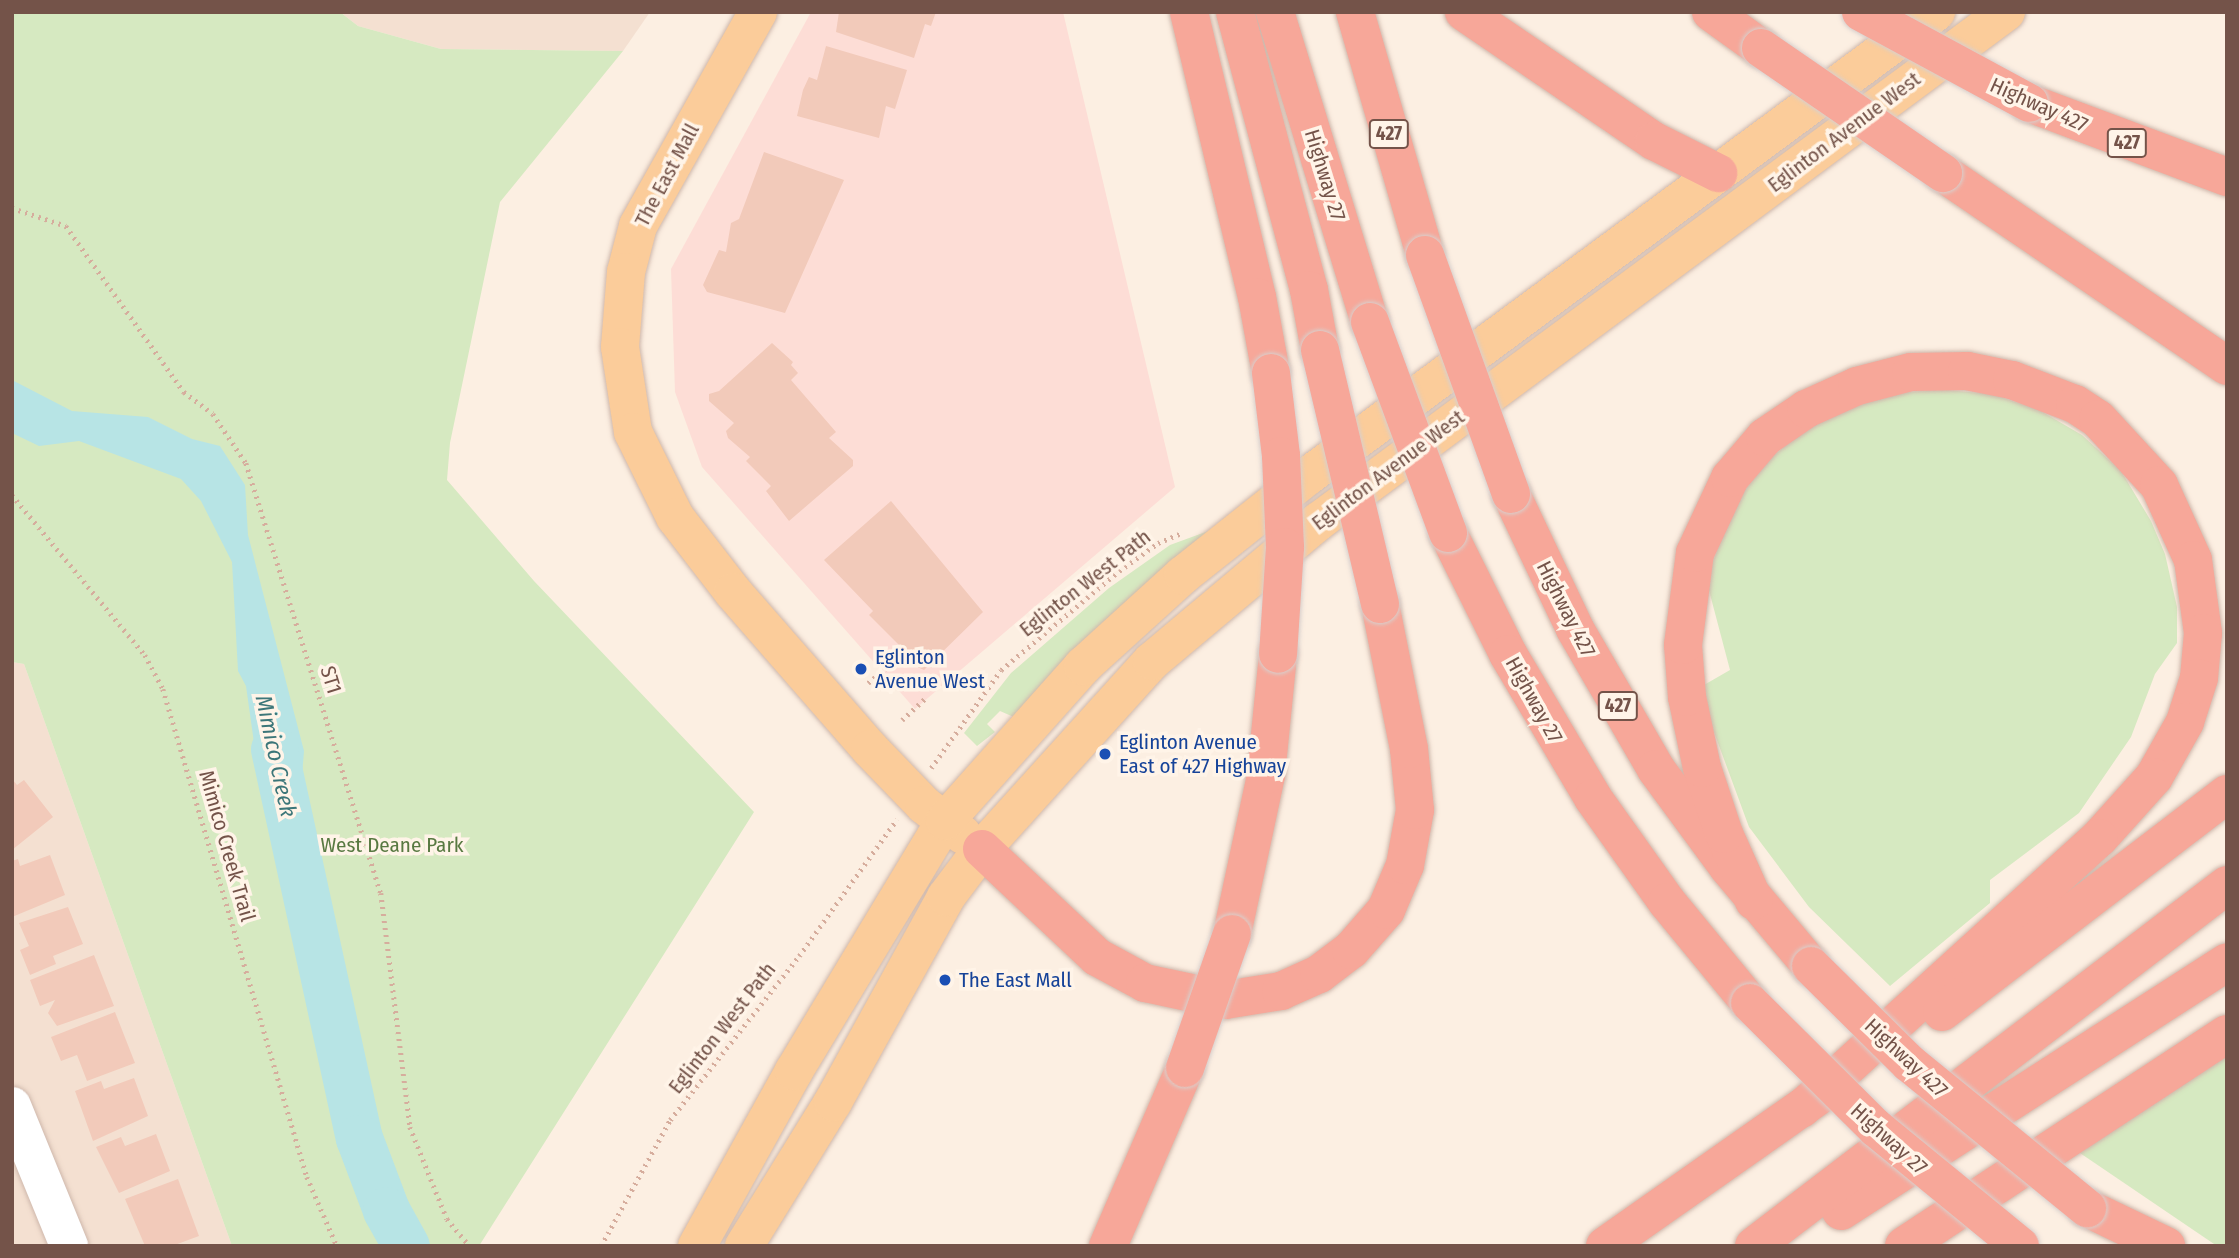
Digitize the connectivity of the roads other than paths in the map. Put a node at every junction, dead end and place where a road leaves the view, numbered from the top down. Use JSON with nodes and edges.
{"nodes":[{"id":1,"x":758,"y":12,"type":"edge"},
{"id":2,"x":1189,"y":12,"type":"edge"},
{"id":3,"x":1235,"y":12,"type":"edge"},
{"id":4,"x":1275,"y":12,"type":"edge"},
{"id":5,"x":1355,"y":12,"type":"edge"},
{"id":6,"x":1464,"y":12,"type":"edge"},
{"id":7,"x":1712,"y":12,"type":"edge"},
{"id":8,"x":1861,"y":12,"type":"edge"},
{"id":9,"x":1936,"y":12,"type":"edge"},
{"id":10,"x":2006,"y":12,"type":"edge"},
{"id":11,"x":1718,"y":173,"type":"junction"},
{"id":12,"x":2227,"y":177,"type":"edge"},
{"id":13,"x":2227,"y":366,"type":"edge"},
{"id":14,"x":2227,"y":794,"type":"edge"},
{"id":15,"x":945,"y":821,"type":"junction"},
{"id":16,"x":982,"y":849,"type":"junction"},
{"id":17,"x":2227,"y":885,"type":"edge"},
{"id":18,"x":1754,"y":901,"type":"junction"},
{"id":19,"x":2227,"y":962,"type":"edge"},
{"id":20,"x":2227,"y":1034,"type":"edge"},
{"id":21,"x":12,"y":1106,"type":"edge"},
{"id":22,"x":1801,"y":1109,"type":"junction"},
{"id":23,"x":2088,"y":1208,"type":"junction"},
{"id":24,"x":69,"y":1246,"type":"edge"},
{"id":25,"x":696,"y":1246,"type":"edge"},
{"id":26,"x":744,"y":1246,"type":"edge"},
{"id":27,"x":1108,"y":1246,"type":"edge"},
{"id":28,"x":1605,"y":1246,"type":"edge"},
{"id":29,"x":1754,"y":1246,"type":"edge"},
{"id":30,"x":1786,"y":1246,"type":"edge"},
{"id":31,"x":1905,"y":1246,"type":"edge"},
{"id":32,"x":2020,"y":1246,"type":"edge"},
{"id":33,"x":2136,"y":1246,"type":"edge"},
{"id":34,"x":2165,"y":1246,"type":"edge"}],
"edges":[{"from":1,"to":15,"type":"main road","name":"The East Mall"},
{"from":2,"to":27,"type":"highway","bridge":true},
{"from":3,"to":16,"type":"highway","bridge":true},
{"from":4,"to":32,"type":"highway","name":"Highway 27","bridge":true},
{"from":5,"to":18,"type":"highway","name":"Highway 427","number":"427","bridge":true},
{"from":6,"to":11,"type":"highway"},
{"from":7,"to":13,"type":"highway","bridge":true},
{"from":8,"to":12,"type":"highway","name":"Highway 427","number":"427","bridge":true},
{"from":9,"to":11,"type":"main road","name":"Eglinton Avenue West"},
{"from":10,"to":16,"type":"main road","name":"Eglinton Avenue West"},
{"from":11,"to":15,"type":"main road","name":"Eglinton Avenue West"},
{"from":14,"to":22,"type":"highway"},
{"from":15,"to":16,"type":"main road","name":"The East Mall"},
{"from":15,"to":25,"type":"main road","name":"Eglinton Avenue West"},
{"from":16,"to":26,"type":"main road","name":"Eglinton Avenue West"},
{"from":17,"to":29,"type":"highway"},
{"from":18,"to":22,"type":"highway"},
{"from":18,"to":23,"type":"highway","name":"Highway 427","number":"427","bridge":true},
{"from":19,"to":30,"type":"highway"},
{"from":20,"to":31,"type":"highway"},
{"from":21,"to":24,"type":"street"},
{"from":22,"to":28,"type":"highway"},
{"from":23,"to":33,"type":"highway"},
{"from":23,"to":34,"type":"highway"}]}
